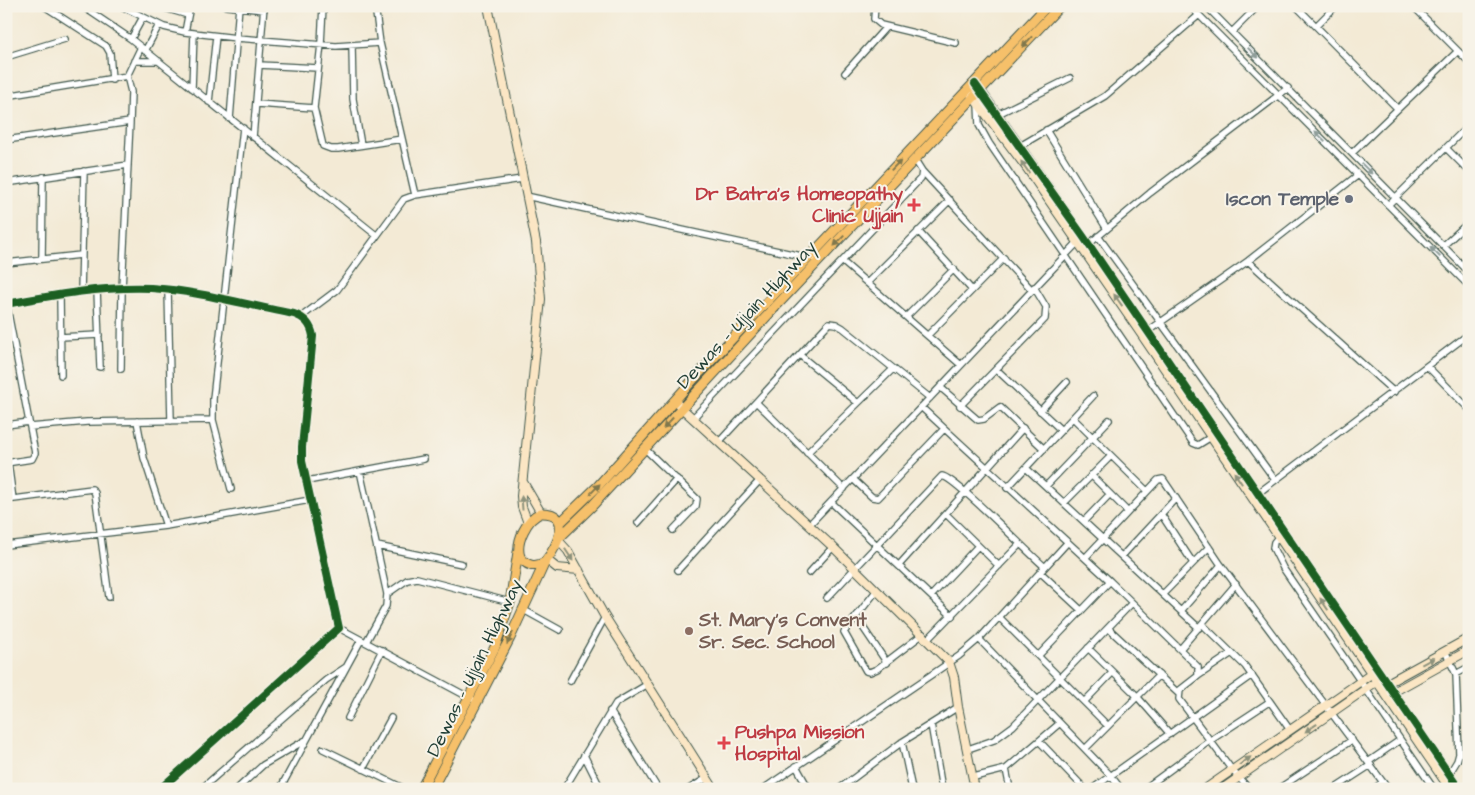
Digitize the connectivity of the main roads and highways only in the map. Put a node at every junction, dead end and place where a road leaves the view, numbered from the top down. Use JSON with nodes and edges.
{"nodes":[{"id":1,"x":1047,"y":6,"type":"edge"},
{"id":2,"x":1060,"y":6,"type":"edge"},
{"id":3,"x":1004,"y":53,"type":"junction"},
{"id":4,"x":1012,"y":59,"type":"junction"},
{"id":5,"x":978,"y":87,"type":"junction"},
{"id":6,"x":973,"y":97,"type":"junction"},
{"id":7,"x":560,"y":523,"type":"junction"},
{"id":8,"x":559,"y":539,"type":"junction"},
{"id":9,"x":518,"y":552,"type":"junction"},
{"id":10,"x":546,"y":561,"type":"junction"},
{"id":11,"x":473,"y":699,"type":"junction"},
{"id":12,"x":421,"y":789,"type":"edge"},
{"id":13,"x":432,"y":789,"type":"edge"}],
"edges":[{"from":1,"to":3,"type":"main road","name":"Dewas - Ujjain Highway"},
{"from":2,"to":4,"type":"main road","name":"Dewas - Ujjain Highway","one_way":true},
{"from":3,"to":4,"type":"main road"},
{"from":3,"to":5,"type":"main road","name":"Dewas - Ujjain Highway"},
{"from":4,"to":5,"type":"main road","name":"Dewas - Ujjain Highway"},
{"from":5,"to":6,"type":"main road","name":"Dewas - Ujjain Highway"},
{"from":7,"to":6,"type":"main road","name":"Dewas - Ujjain Highway","one_way":true},
{"from":6,"to":8,"type":"main road","name":"Dewas - Ujjain Highway","one_way":true},
{"from":7,"to":8,"type":"main road","name":"Dewas - Ujjain Highway"},
{"from":7,"to":9,"type":"main road","name":"Dewas - Ujjain Highway"},
{"from":8,"to":10,"type":"main road","name":"Dewas - Ujjain Highway"},
{"from":9,"to":10,"type":"main road","name":"Dewas - Ujjain Highway"},
{"from":9,"to":11,"type":"main road","name":"Dewas - Ujjain Highway"},
{"from":10,"to":11,"type":"main road","name":"Dewas - Ujjain Highway","one_way":true},
{"from":11,"to":12,"type":"main road","name":"Dewas - Ujjain Highway"},
{"from":11,"to":13,"type":"main road","name":"Dewas - Ujjain Highway"}]}
